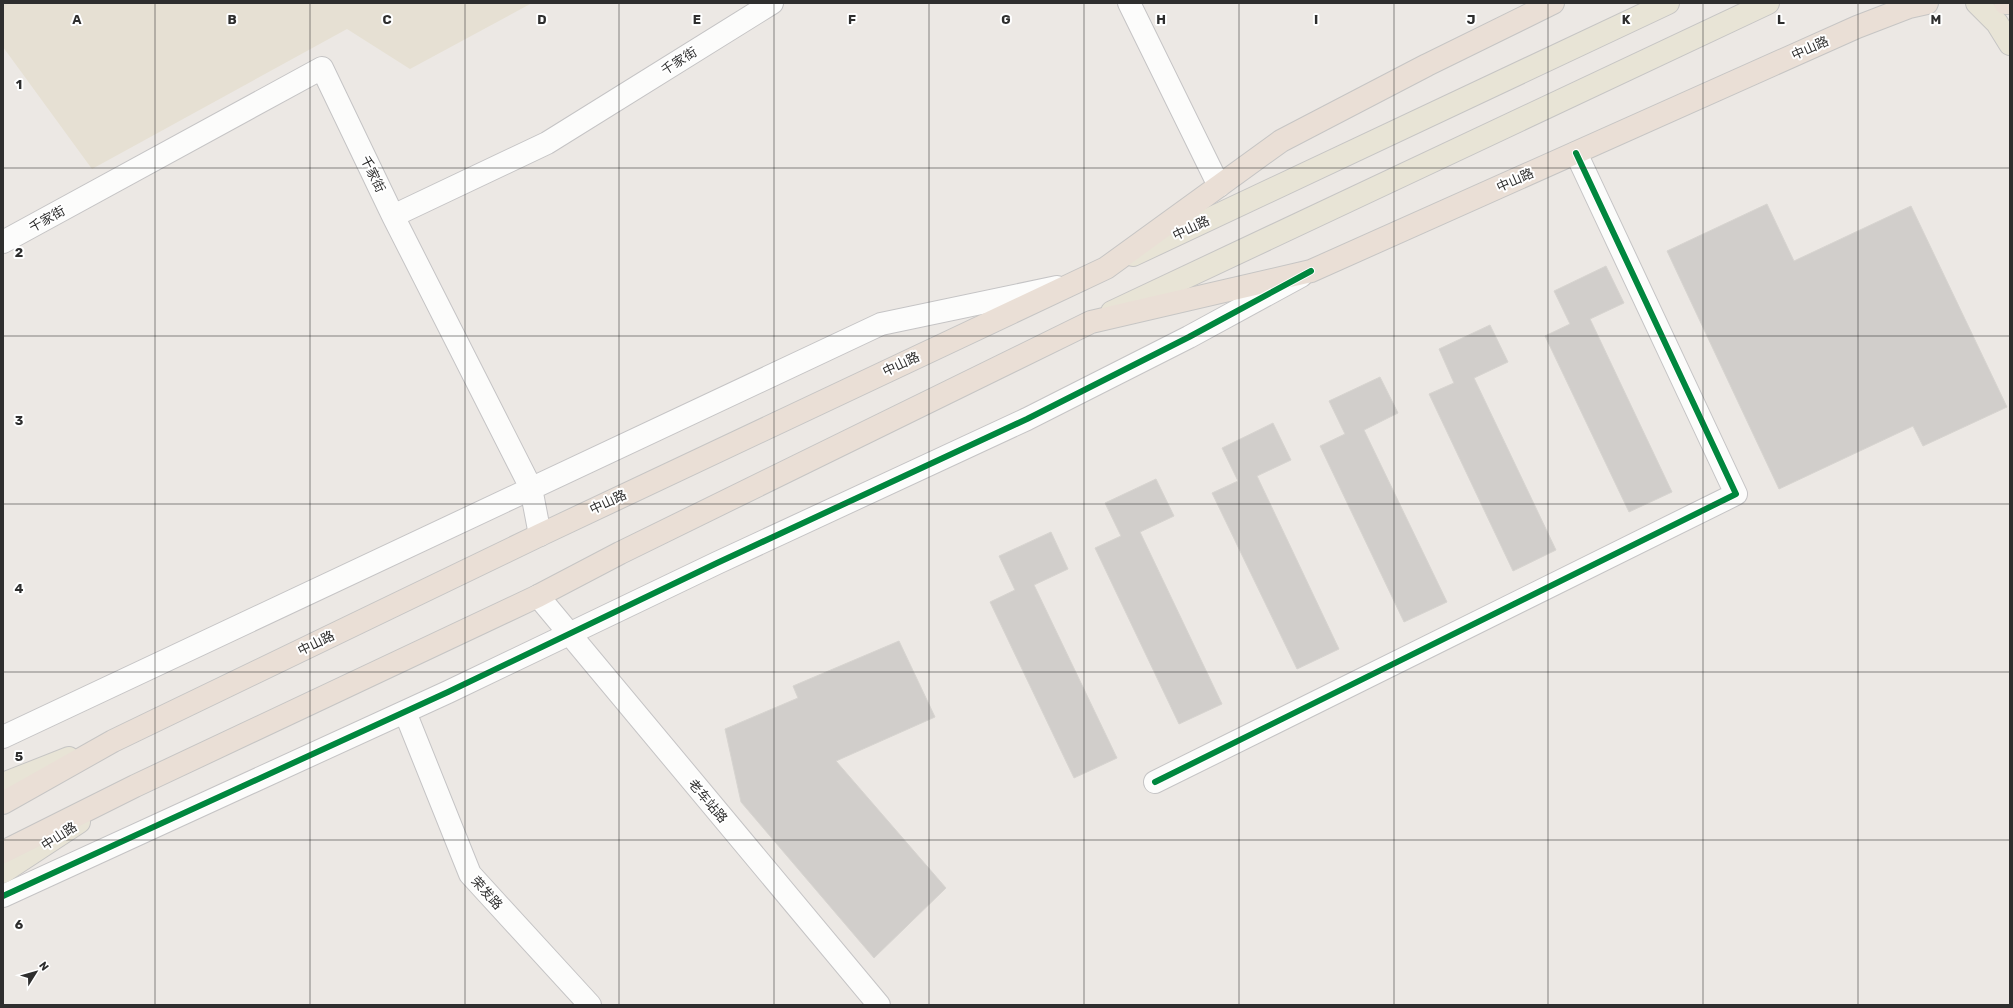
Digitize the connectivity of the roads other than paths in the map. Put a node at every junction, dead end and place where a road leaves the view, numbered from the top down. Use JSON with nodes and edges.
{"nodes":[{"id":1,"x":772,"y":3,"type":"edge"},
{"id":2,"x":1129,"y":3,"type":"edge"},
{"id":3,"x":1553,"y":3,"type":"edge"},
{"id":4,"x":1668,"y":3,"type":"edge"},
{"id":5,"x":1768,"y":3,"type":"edge"},
{"id":6,"x":1927,"y":3,"type":"edge"},
{"id":7,"x":1976,"y":3,"type":"edge"},
{"id":8,"x":2005,"y":3,"type":"edge"},
{"id":9,"x":2010,"y":3,"type":"edge"},
{"id":10,"x":2010,"y":44,"type":"edge"},
{"id":11,"x":1576,"y":152,"type":"junction"},
{"id":12,"x":1220,"y":186,"type":"junction"},
{"id":13,"x":393,"y":216,"type":"junction"},
{"id":14,"x":3,"y":242,"type":"edge"},
{"id":15,"x":1106,"y":268,"type":"junction"},
{"id":16,"x":1311,"y":271,"type":"junction"},
{"id":17,"x":1073,"y":283,"type":"junction"},
{"id":18,"x":1091,"y":322,"type":"junction"},
{"id":19,"x":531,"y":488,"type":"junction"},
{"id":20,"x":540,"y":535,"type":"junction"},
{"id":21,"x":538,"y":596,"type":"junction"},
{"id":22,"x":569,"y":634,"type":"junction"},
{"id":23,"x":404,"y":712,"type":"junction"},
{"id":24,"x":3,"y":737,"type":"edge"},
{"id":25,"x":113,"y":741,"type":"junction"},
{"id":26,"x":1155,"y":782,"type":"dead end"},
{"id":27,"x":3,"y":784,"type":"edge"},
{"id":28,"x":135,"y":786,"type":"junction"},
{"id":29,"x":3,"y":803,"type":"edge"},
{"id":30,"x":3,"y":852,"type":"edge"},
{"id":31,"x":3,"y":872,"type":"edge"},
{"id":32,"x":3,"y":896,"type":"edge"},
{"id":33,"x":590,"y":1005,"type":"edge"},
{"id":34,"x":879,"y":1005,"type":"edge"}],
"edges":[{"from":1,"to":13,"type":"street","name":"千家街"},
{"from":2,"to":12,"type":"street"},
{"from":3,"to":12,"type":"highway","name":"中山路"},
{"from":4,"to":15,"type":"main road","name":"中山路"},
{"from":5,"to":18,"type":"main road","name":"中山路"},
{"from":6,"to":11,"type":"highway","name":"中山路"},
{"from":7,"to":10,"type":"main road"},
{"from":8,"to":9,"type":"highway"},
{"from":11,"to":16,"type":"highway","name":"中山路"},
{"from":11,"to":26,"type":"street"},
{"from":12,"to":15,"type":"highway","name":"中山路"},
{"from":13,"to":14,"type":"street","name":"千家街"},
{"from":13,"to":19,"type":"street"},
{"from":15,"to":17,"type":"highway","name":"中山路"},
{"from":16,"to":18,"type":"highway","name":"中山路"},
{"from":16,"to":22,"type":"street"},
{"from":17,"to":19,"type":"street"},
{"from":17,"to":20,"type":"highway","name":"中山路"},
{"from":18,"to":21,"type":"highway","name":"中山路"},
{"from":19,"to":20,"type":"street"},
{"from":19,"to":24,"type":"street"},
{"from":20,"to":25,"type":"highway","name":"中山路"},
{"from":21,"to":22,"type":"street","name":"老车站路"},
{"from":21,"to":28,"type":"highway","name":"中山路"},
{"from":22,"to":23,"type":"street"},
{"from":22,"to":34,"type":"street","name":"老车站路"},
{"from":23,"to":32,"type":"street"},
{"from":23,"to":33,"type":"street","name":"荣发路"},
{"from":25,"to":27,"type":"main road","name":"中山路"},
{"from":25,"to":29,"type":"highway","name":"中山路"},
{"from":28,"to":30,"type":"highway","name":"中山路"},
{"from":28,"to":31,"type":"main road","name":"中山路"}]}
